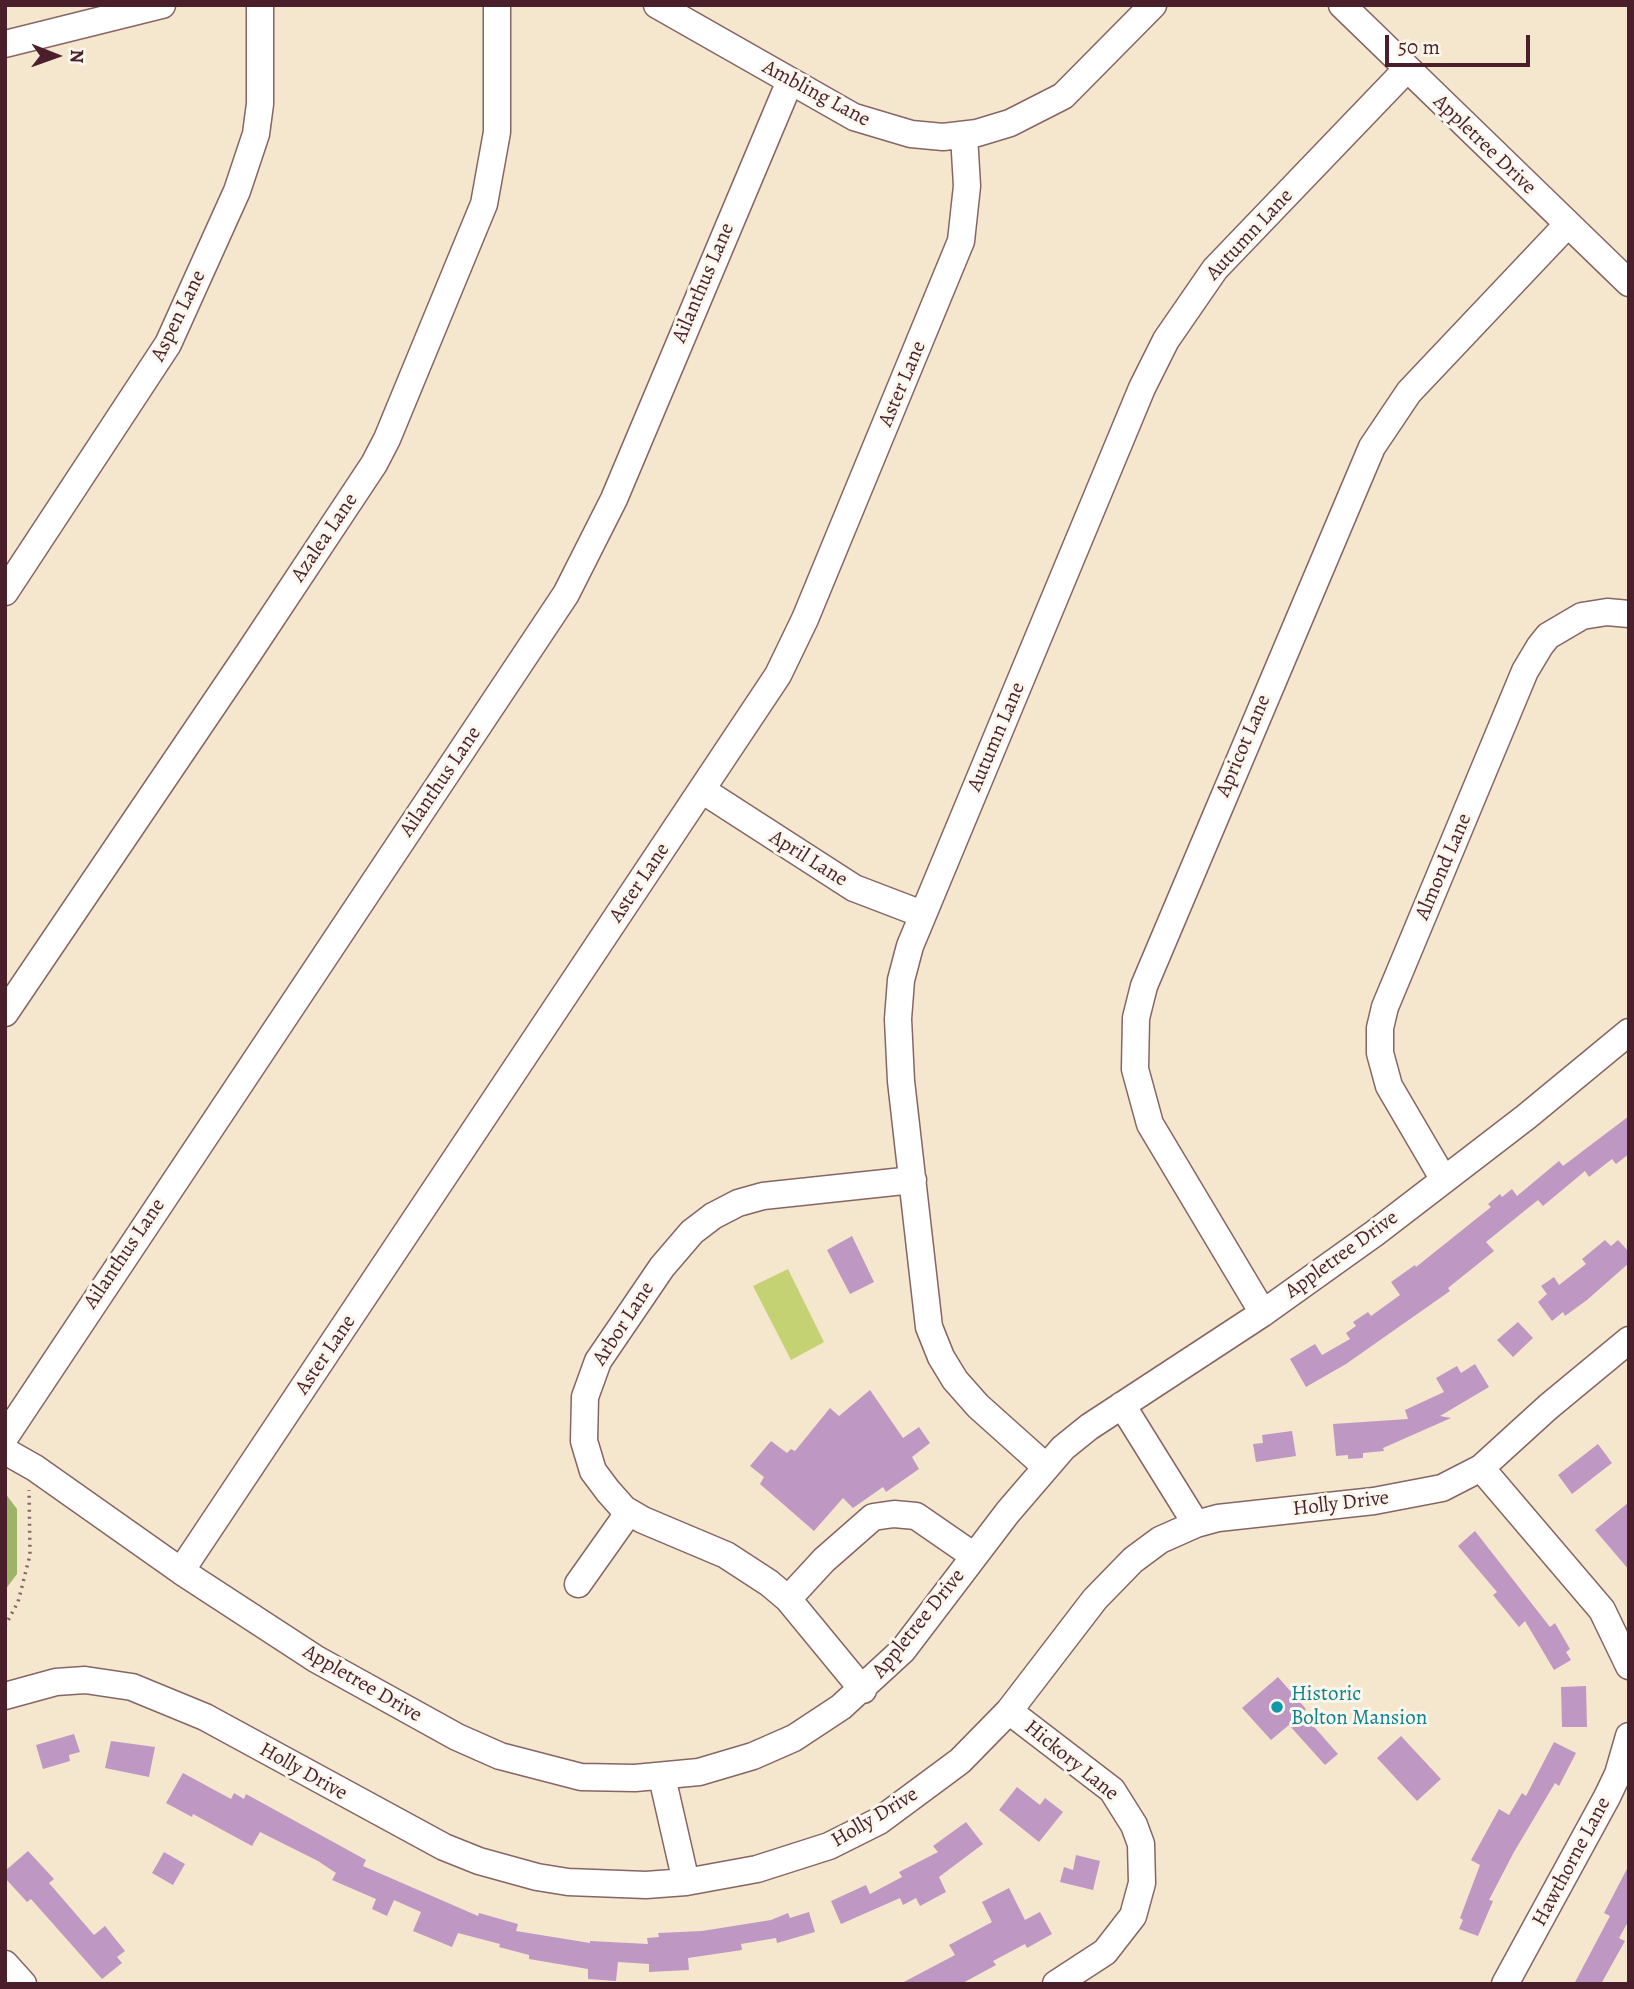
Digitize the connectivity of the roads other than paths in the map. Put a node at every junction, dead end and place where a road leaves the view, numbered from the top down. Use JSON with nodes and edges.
{"nodes":[{"id":1,"x":162,"y":5,"type":"edge"},
{"id":2,"x":260,"y":5,"type":"edge"},
{"id":3,"x":498,"y":5,"type":"edge"},
{"id":4,"x":657,"y":5,"type":"edge"},
{"id":5,"x":1153,"y":5,"type":"edge"},
{"id":6,"x":1342,"y":5,"type":"edge"},
{"id":7,"x":5,"y":44,"type":"edge"},
{"id":8,"x":1406,"y":70,"type":"junction"},
{"id":9,"x":790,"y":81,"type":"junction"},
{"id":10,"x":964,"y":135,"type":"junction"},
{"id":11,"x":1567,"y":225,"type":"junction"},
{"id":12,"x":1629,"y":283,"type":"edge"},
{"id":13,"x":5,"y":592,"type":"edge"},
{"id":14,"x":1629,"y":614,"type":"edge"},
{"id":15,"x":702,"y":790,"type":"junction"},
{"id":16,"x":922,"y":914,"type":"junction"},
{"id":17,"x":5,"y":1013,"type":"edge"},
{"id":18,"x":1629,"y":1032,"type":"edge"},
{"id":19,"x":913,"y":1180,"type":"junction"},
{"id":20,"x":1444,"y":1180,"type":"junction"},
{"id":21,"x":1263,"y":1313,"type":"junction"},
{"id":22,"x":1629,"y":1340,"type":"edge"},
{"id":23,"x":1122,"y":1405,"type":"junction"},
{"id":24,"x":5,"y":1437,"type":"edge"},
{"id":25,"x":16,"y":1458,"type":"edge"},
{"id":26,"x":1045,"y":1466,"type":"junction"},
{"id":27,"x":1481,"y":1468,"type":"junction"},
{"id":28,"x":629,"y":1512,"type":"junction"},
{"id":29,"x":1196,"y":1524,"type":"junction"},
{"id":30,"x":974,"y":1556,"type":"junction"},
{"id":31,"x":181,"y":1571,"type":"junction"},
{"id":32,"x":579,"y":1584,"type":"dead end"},
{"id":33,"x":788,"y":1599,"type":"junction"},
{"id":34,"x":1629,"y":1666,"type":"edge"},
{"id":35,"x":863,"y":1690,"type":"junction"},
{"id":36,"x":5,"y":1696,"type":"edge"},
{"id":37,"x":1009,"y":1711,"type":"junction"},
{"id":38,"x":1629,"y":1737,"type":"edge"},
{"id":39,"x":662,"y":1777,"type":"junction"},
{"id":40,"x":686,"y":1882,"type":"junction"},
{"id":41,"x":5,"y":1964,"type":"edge"},
{"id":42,"x":23,"y":1984,"type":"edge"},
{"id":43,"x":1056,"y":1984,"type":"edge"},
{"id":44,"x":1505,"y":1984,"type":"edge"}],
"edges":[{"from":1,"to":7,"type":"street"},
{"from":2,"to":13,"type":"street","name":"Aspen Lane"},
{"from":3,"to":17,"type":"street","name":"Azalea Lane"},
{"from":4,"to":9,"type":"street","name":"Ambling Lane"},
{"from":5,"to":10,"type":"street","name":"Ambling Lane"},
{"from":6,"to":8,"type":"street","name":"Appletree Drive"},
{"from":8,"to":11,"type":"street","name":"Appletree Drive"},
{"from":8,"to":16,"type":"street","name":"Autumn Lane"},
{"from":9,"to":10,"type":"street","name":"Ambling Lane"},
{"from":9,"to":24,"type":"street","name":"Ailanthus Lane"},
{"from":10,"to":15,"type":"street","name":"Aster Lane"},
{"from":11,"to":12,"type":"street","name":"Appletree Drive"},
{"from":11,"to":21,"type":"street","name":"Apricot Lane"},
{"from":14,"to":20,"type":"street","name":"Almond Lane"},
{"from":15,"to":16,"type":"street","name":"April Lane"},
{"from":15,"to":31,"type":"street","name":"Aster Lane"},
{"from":16,"to":19,"type":"street","name":"Autumn Lane"},
{"from":18,"to":20,"type":"street","name":"Appletree Drive"},
{"from":19,"to":26,"type":"street","name":"Autumn Lane"},
{"from":19,"to":28,"type":"street","name":"Arbor Lane"},
{"from":20,"to":21,"type":"street","name":"Appletree Drive"},
{"from":21,"to":23,"type":"street","name":"Appletree Drive"},
{"from":22,"to":27,"type":"street","name":"Holly Drive"},
{"from":23,"to":26,"type":"street","name":"Appletree Drive"},
{"from":23,"to":29,"type":"street"},
{"from":25,"to":31,"type":"street","name":"Appletree Drive"},
{"from":26,"to":30,"type":"street","name":"Appletree Drive"},
{"from":27,"to":29,"type":"street","name":"Holly Drive"},
{"from":27,"to":34,"type":"street"},
{"from":28,"to":32,"type":"street"},
{"from":28,"to":33,"type":"street","name":"Arbor Lane"},
{"from":29,"to":37,"type":"street","name":"Holly Drive"},
{"from":30,"to":33,"type":"street"},
{"from":30,"to":35,"type":"street","name":"Appletree Drive"},
{"from":31,"to":39,"type":"street","name":"Appletree Drive"},
{"from":33,"to":35,"type":"street","name":"Arbor Lane"},
{"from":35,"to":39,"type":"street","name":"Appletree Drive"},
{"from":36,"to":40,"type":"street","name":"Holly Drive"},
{"from":37,"to":40,"type":"street","name":"Holly Drive"},
{"from":37,"to":43,"type":"street","name":"Hickory Lane"},
{"from":38,"to":44,"type":"street","name":"Hawthorne Lane"},
{"from":39,"to":40,"type":"street"},
{"from":41,"to":42,"type":"street"}]}
